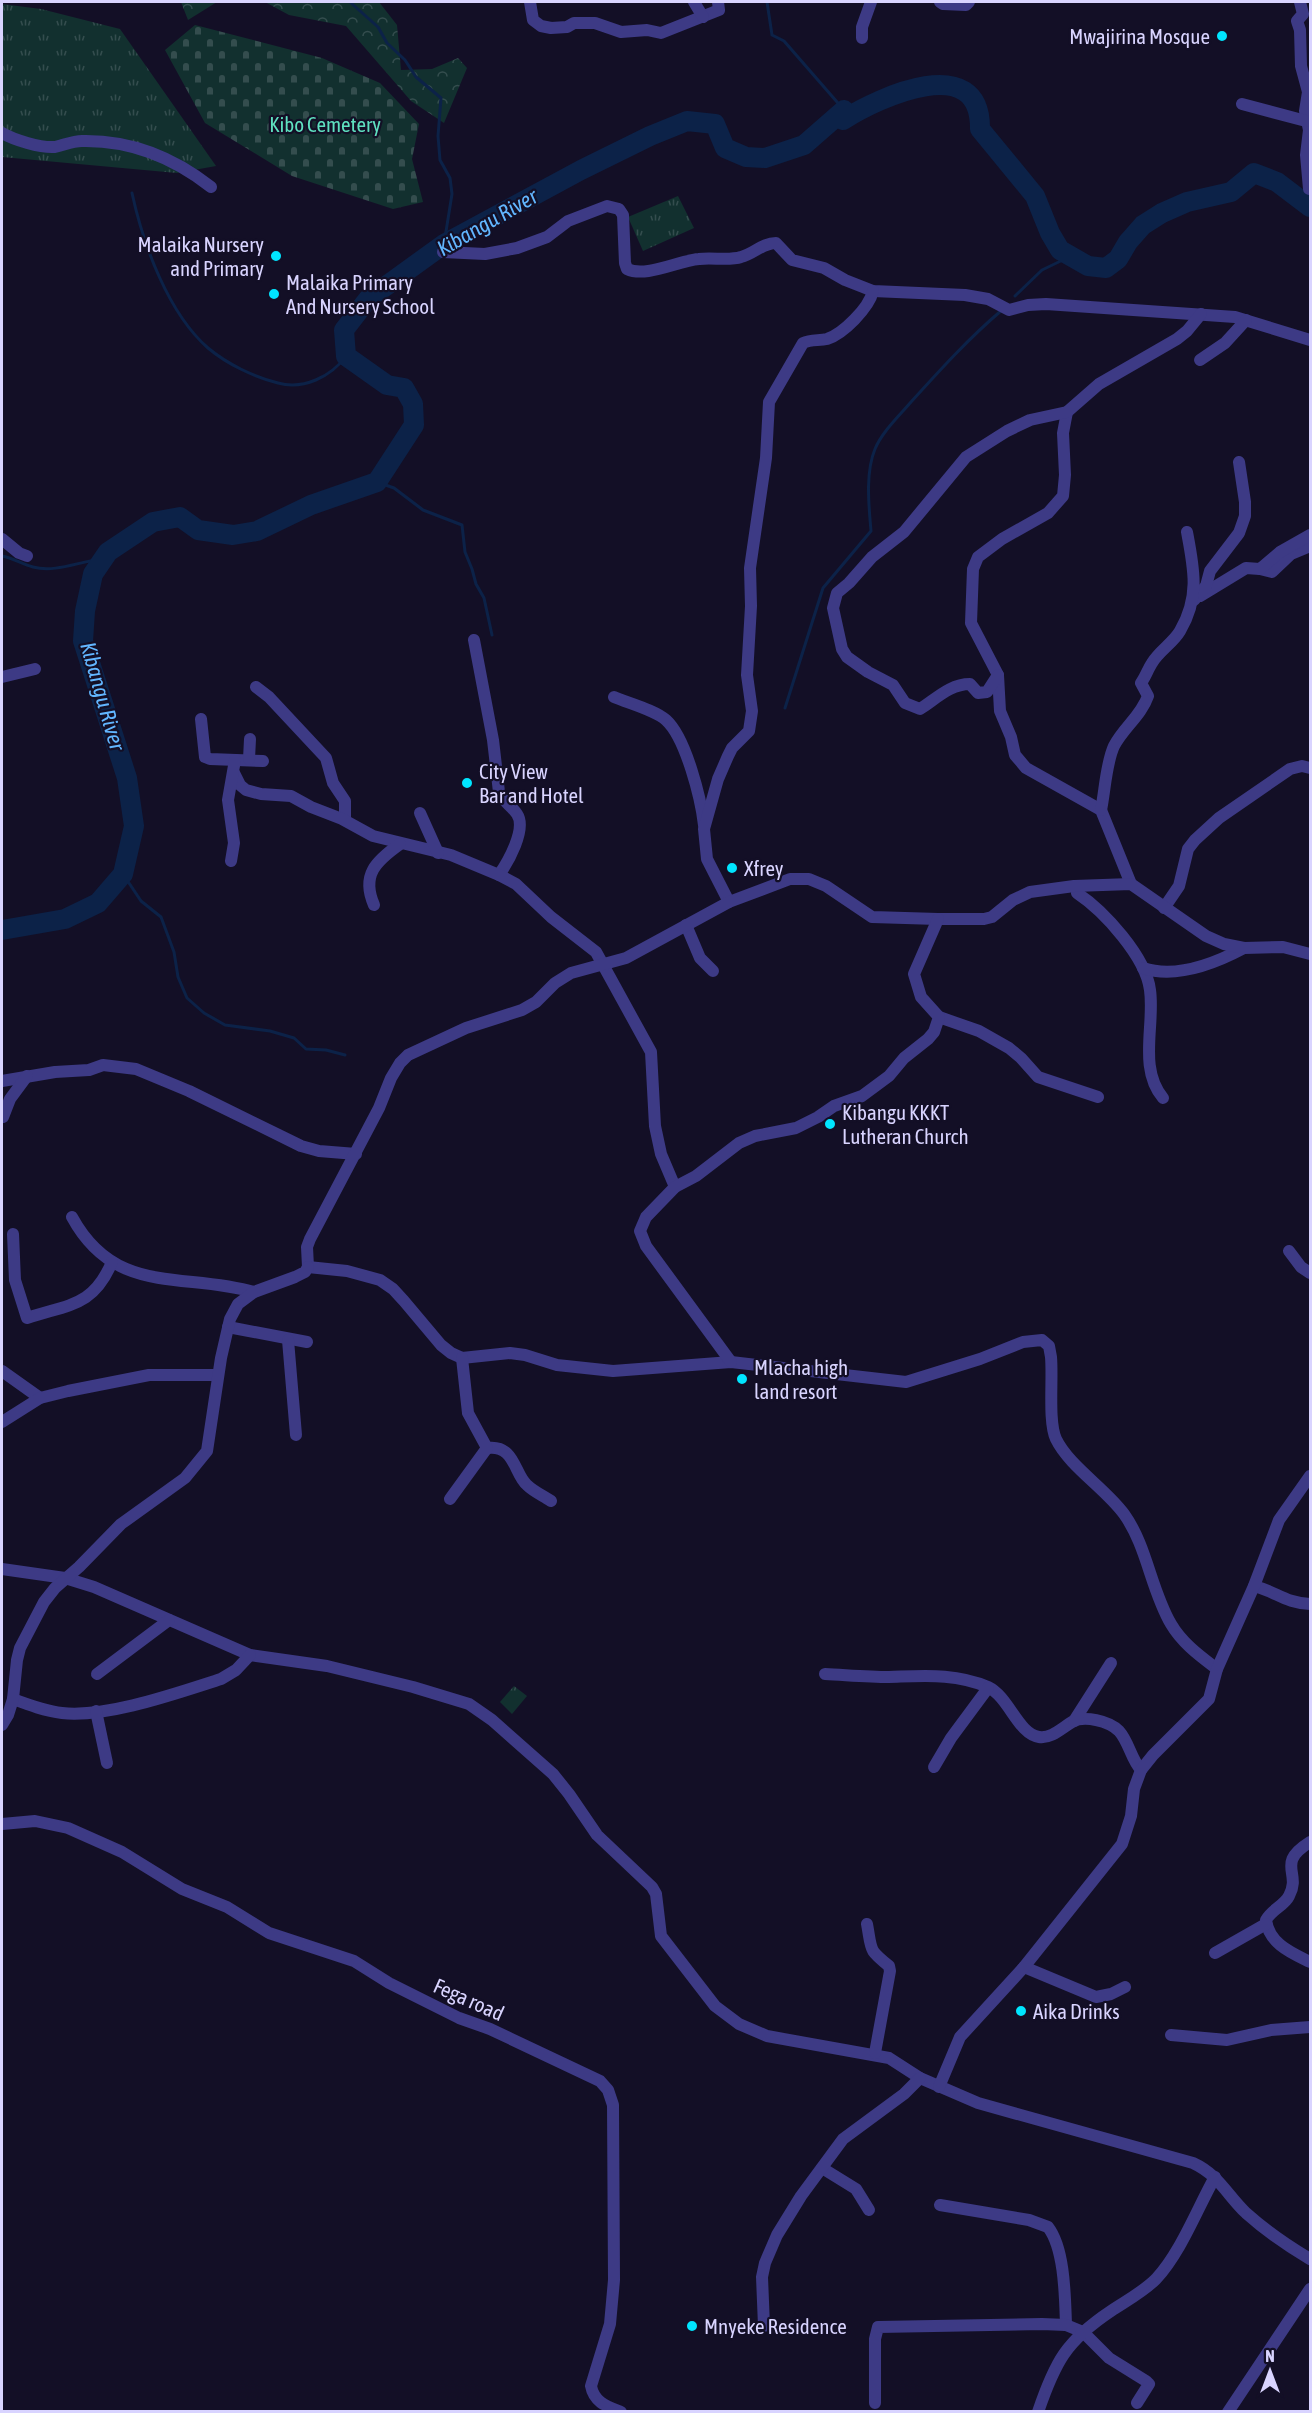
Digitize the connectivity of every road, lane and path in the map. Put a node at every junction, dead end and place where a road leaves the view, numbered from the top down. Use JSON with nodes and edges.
{"nodes":[{"id":1,"x":530,"y":2,"type":"edge"},
{"id":2,"x":694,"y":2,"type":"edge"},
{"id":3,"x":718,"y":2,"type":"edge"},
{"id":4,"x":940,"y":2,"type":"edge"},
{"id":5,"x":969,"y":2,"type":"edge"},
{"id":6,"x":1300,"y":2,"type":"edge"},
{"id":7,"x":868,"y":3,"type":"edge"},
{"id":8,"x":703,"y":17,"type":"junction"},
{"id":9,"x":862,"y":38,"type":"dead end"},
{"id":10,"x":1242,"y":104,"type":"dead end"},
{"id":11,"x":1306,"y":122,"type":"junction"},
{"id":12,"x":2,"y":133,"type":"edge"},
{"id":13,"x":211,"y":188,"type":"dead end"},
{"id":14,"x":1309,"y":189,"type":"dead end"},
{"id":15,"x":443,"y":252,"type":"dead end"},
{"id":16,"x":873,"y":291,"type":"junction"},
{"id":17,"x":1201,"y":314,"type":"junction"},
{"id":18,"x":1246,"y":320,"type":"junction"},
{"id":19,"x":1311,"y":340,"type":"edge"},
{"id":20,"x":1200,"y":360,"type":"dead end"},
{"id":21,"x":1067,"y":412,"type":"junction"},
{"id":22,"x":1239,"y":462,"type":"dead end"},
{"id":23,"x":1187,"y":532,"type":"dead end"},
{"id":24,"x":1311,"y":535,"type":"edge"},
{"id":25,"x":2,"y":539,"type":"edge"},
{"id":26,"x":1311,"y":546,"type":"edge"},
{"id":27,"x":27,"y":556,"type":"dead end"},
{"id":28,"x":1260,"y":569,"type":"junction"},
{"id":29,"x":1194,"y":600,"type":"junction"},
{"id":30,"x":474,"y":640,"type":"dead end"},
{"id":31,"x":35,"y":669,"type":"dead end"},
{"id":32,"x":998,"y":675,"type":"junction"},
{"id":33,"x":2,"y":677,"type":"edge"},
{"id":34,"x":256,"y":687,"type":"dead end"},
{"id":35,"x":614,"y":697,"type":"dead end"},
{"id":36,"x":201,"y":719,"type":"dead end"},
{"id":37,"x":250,"y":738,"type":"dead end"},
{"id":38,"x":249,"y":759,"type":"junction"},
{"id":39,"x":235,"y":760,"type":"junction"},
{"id":40,"x":263,"y":761,"type":"dead end"},
{"id":41,"x":1311,"y":768,"type":"edge"},
{"id":42,"x":234,"y":773,"type":"junction"},
{"id":43,"x":1101,"y":810,"type":"junction"},
{"id":44,"x":420,"y":813,"type":"dead end"},
{"id":45,"x":345,"y":820,"type":"junction"},
{"id":46,"x":704,"y":829,"type":"junction"},
{"id":47,"x":400,"y":844,"type":"junction"},
{"id":48,"x":438,"y":853,"type":"junction"},
{"id":49,"x":231,"y":861,"type":"dead end"},
{"id":50,"x":498,"y":875,"type":"junction"},
{"id":51,"x":1131,"y":884,"type":"junction"},
{"id":52,"x":1077,"y":893,"type":"dead end"},
{"id":53,"x":729,"y":902,"type":"junction"},
{"id":54,"x":374,"y":904,"type":"dead end"},
{"id":55,"x":1164,"y":908,"type":"junction"},
{"id":56,"x":938,"y":919,"type":"junction"},
{"id":57,"x":686,"y":925,"type":"junction"},
{"id":58,"x":1244,"y":948,"type":"junction"},
{"id":59,"x":1311,"y":954,"type":"edge"},
{"id":60,"x":604,"y":966,"type":"junction"},
{"id":61,"x":1143,"y":968,"type":"junction"},
{"id":62,"x":713,"y":971,"type":"dead end"},
{"id":63,"x":939,"y":1017,"type":"junction"},
{"id":64,"x":27,"y":1076,"type":"junction"},
{"id":65,"x":2,"y":1081,"type":"edge"},
{"id":66,"x":1098,"y":1097,"type":"dead end"},
{"id":67,"x":1163,"y":1098,"type":"dead end"},
{"id":68,"x":3,"y":1117,"type":"edge"},
{"id":69,"x":356,"y":1154,"type":"junction"},
{"id":70,"x":675,"y":1187,"type":"junction"},
{"id":71,"x":72,"y":1216,"type":"dead end"},
{"id":72,"x":13,"y":1234,"type":"dead end"},
{"id":73,"x":1289,"y":1251,"type":"dead end"},
{"id":74,"x":112,"y":1262,"type":"junction"},
{"id":75,"x":308,"y":1268,"type":"junction"},
{"id":76,"x":1311,"y":1273,"type":"edge"},
{"id":77,"x":254,"y":1292,"type":"junction"},
{"id":78,"x":228,"y":1327,"type":"junction"},
{"id":79,"x":288,"y":1341,"type":"junction"},
{"id":80,"x":307,"y":1342,"type":"dead end"},
{"id":81,"x":462,"y":1358,"type":"junction"},
{"id":82,"x":731,"y":1362,"type":"junction"},
{"id":83,"x":2,"y":1371,"type":"edge"},
{"id":84,"x":218,"y":1375,"type":"junction"},
{"id":85,"x":40,"y":1398,"type":"junction"},
{"id":86,"x":2,"y":1422,"type":"edge"},
{"id":87,"x":296,"y":1435,"type":"dead end"},
{"id":88,"x":487,"y":1448,"type":"junction"},
{"id":89,"x":1311,"y":1476,"type":"edge"},
{"id":90,"x":450,"y":1499,"type":"dead end"},
{"id":91,"x":551,"y":1501,"type":"dead end"},
{"id":92,"x":2,"y":1569,"type":"edge"},
{"id":93,"x":65,"y":1578,"type":"junction"},
{"id":94,"x":1254,"y":1586,"type":"junction"},
{"id":95,"x":1311,"y":1604,"type":"edge"},
{"id":96,"x":169,"y":1620,"type":"junction"},
{"id":97,"x":250,"y":1655,"type":"junction"},
{"id":98,"x":1111,"y":1663,"type":"dead end"},
{"id":99,"x":1216,"y":1670,"type":"junction"},
{"id":100,"x":97,"y":1674,"type":"dead end"},
{"id":101,"x":825,"y":1674,"type":"dead end"},
{"id":102,"x":988,"y":1688,"type":"junction"},
{"id":103,"x":13,"y":1699,"type":"junction"},
{"id":104,"x":96,"y":1711,"type":"junction"},
{"id":105,"x":1074,"y":1721,"type":"junction"},
{"id":106,"x":2,"y":1725,"type":"edge"},
{"id":107,"x":107,"y":1763,"type":"dead end"},
{"id":108,"x":934,"y":1767,"type":"dead end"},
{"id":109,"x":1141,"y":1770,"type":"junction"},
{"id":110,"x":2,"y":1824,"type":"edge"},
{"id":111,"x":1311,"y":1842,"type":"edge"},
{"id":112,"x":867,"y":1924,"type":"dead end"},
{"id":113,"x":1266,"y":1924,"type":"junction"},
{"id":114,"x":1215,"y":1953,"type":"dead end"},
{"id":115,"x":1311,"y":1962,"type":"edge"},
{"id":116,"x":1024,"y":1966,"type":"junction"},
{"id":117,"x":1125,"y":1987,"type":"dead end"},
{"id":118,"x":1311,"y":2027,"type":"edge"},
{"id":119,"x":1171,"y":2035,"type":"dead end"},
{"id":120,"x":875,"y":2054,"type":"junction"},
{"id":121,"x":920,"y":2078,"type":"junction"},
{"id":122,"x":939,"y":2087,"type":"junction"},
{"id":123,"x":822,"y":2168,"type":"junction"},
{"id":124,"x":1215,"y":2176,"type":"junction"},
{"id":125,"x":940,"y":2205,"type":"dead end"},
{"id":126,"x":868,"y":2210,"type":"dead end"},
{"id":127,"x":1311,"y":2259,"type":"edge"},
{"id":128,"x":1311,"y":2289,"type":"edge"},
{"id":129,"x":1066,"y":2325,"type":"junction"},
{"id":130,"x":764,"y":2326,"type":"dead end"},
{"id":131,"x":1083,"y":2331,"type":"junction"},
{"id":132,"x":875,"y":2403,"type":"dead end"},
{"id":133,"x":1137,"y":2403,"type":"dead end"},
{"id":134,"x":621,"y":2412,"type":"edge"},
{"id":135,"x":1038,"y":2412,"type":"edge"},
{"id":136,"x":1228,"y":2412,"type":"edge"}],
"edges":[{"from":1,"to":8,"type":"street"},
{"from":2,"to":8,"type":"street"},
{"from":3,"to":8,"type":"street"},
{"from":4,"to":5,"type":"street"},
{"from":6,"to":11,"type":"street"},
{"from":7,"to":9,"type":"street"},
{"from":10,"to":11,"type":"street"},
{"from":11,"to":14,"type":"street"},
{"from":12,"to":13,"type":"street"},
{"from":15,"to":16,"type":"street"},
{"from":16,"to":17,"type":"street"},
{"from":16,"to":46,"type":"street"},
{"from":17,"to":18,"type":"street"},
{"from":17,"to":21,"type":"street"},
{"from":18,"to":19,"type":"street"},
{"from":18,"to":20,"type":"street"},
{"from":21,"to":32,"type":"street"},
{"from":21,"to":32,"type":"street"},
{"from":22,"to":29,"type":"street"},
{"from":23,"to":29,"type":"street"},
{"from":24,"to":28,"type":"street"},
{"from":25,"to":27,"type":"street"},
{"from":26,"to":28,"type":"street"},
{"from":28,"to":29,"type":"street"},
{"from":29,"to":43,"type":"street"},
{"from":30,"to":50,"type":"street"},
{"from":31,"to":33,"type":"street"},
{"from":32,"to":43,"type":"street"},
{"from":34,"to":45,"type":"street"},
{"from":35,"to":46,"type":"street"},
{"from":36,"to":39,"type":"street"},
{"from":37,"to":38,"type":"street"},
{"from":38,"to":39,"type":"street"},
{"from":38,"to":40,"type":"street"},
{"from":39,"to":42,"type":"street"},
{"from":41,"to":55,"type":"street"},
{"from":42,"to":45,"type":"street"},
{"from":42,"to":49,"type":"street"},
{"from":43,"to":51,"type":"street"},
{"from":44,"to":48,"type":"street"},
{"from":45,"to":47,"type":"street"},
{"from":46,"to":53,"type":"street"},
{"from":47,"to":48,"type":"street"},
{"from":47,"to":54,"type":"street"},
{"from":48,"to":50,"type":"street"},
{"from":50,"to":60,"type":"street"},
{"from":51,"to":55,"type":"street"},
{"from":51,"to":56,"type":"street"},
{"from":52,"to":61,"type":"street"},
{"from":53,"to":56,"type":"street"},
{"from":53,"to":57,"type":"street"},
{"from":55,"to":58,"type":"street"},
{"from":56,"to":63,"type":"street"},
{"from":57,"to":60,"type":"street"},
{"from":57,"to":62,"type":"street"},
{"from":58,"to":59,"type":"street"},
{"from":58,"to":61,"type":"street"},
{"from":60,"to":69,"type":"street"},
{"from":60,"to":70,"type":"street"},
{"from":61,"to":67,"type":"street"},
{"from":63,"to":66,"type":"street"},
{"from":63,"to":70,"type":"street"},
{"from":64,"to":65,"type":"street"},
{"from":64,"to":68,"type":"street"},
{"from":64,"to":69,"type":"street"},
{"from":69,"to":75,"type":"street"},
{"from":70,"to":82,"type":"street"},
{"from":71,"to":74,"type":"street"},
{"from":72,"to":74,"type":"street"},
{"from":73,"to":76,"type":"street"},
{"from":74,"to":77,"type":"street"},
{"from":75,"to":77,"type":"street"},
{"from":75,"to":81,"type":"street"},
{"from":77,"to":78,"type":"street"},
{"from":78,"to":79,"type":"street"},
{"from":78,"to":84,"type":"street"},
{"from":79,"to":80,"type":"street"},
{"from":79,"to":87,"type":"street"},
{"from":81,"to":82,"type":"street"},
{"from":81,"to":88,"type":"street"},
{"from":82,"to":99,"type":"street"},
{"from":83,"to":85,"type":"street"},
{"from":84,"to":85,"type":"street"},
{"from":84,"to":93,"type":"street"},
{"from":85,"to":86,"type":"street"},
{"from":88,"to":90,"type":"street"},
{"from":88,"to":91,"type":"street"},
{"from":89,"to":94,"type":"street"},
{"from":92,"to":93,"type":"street"},
{"from":93,"to":96,"type":"street"},
{"from":93,"to":103,"type":"street"},
{"from":94,"to":95,"type":"street"},
{"from":94,"to":99,"type":"street"},
{"from":96,"to":97,"type":"street"},
{"from":96,"to":100,"type":"street"},
{"from":97,"to":104,"type":"street"},
{"from":97,"to":120,"type":"street"},
{"from":98,"to":105,"type":"street"},
{"from":99,"to":109,"type":"street"},
{"from":101,"to":102,"type":"street"},
{"from":102,"to":105,"type":"street"},
{"from":102,"to":108,"type":"street"},
{"from":103,"to":104,"type":"street"},
{"from":103,"to":106,"type":"street"},
{"from":104,"to":107,"type":"street"},
{"from":105,"to":109,"type":"street"},
{"from":109,"to":116,"type":"street"},
{"from":110,"to":134,"type":"street","name":"Fega road"},
{"from":111,"to":113,"type":"street"},
{"from":112,"to":120,"type":"street"},
{"from":113,"to":114,"type":"street"},
{"from":113,"to":115,"type":"street"},
{"from":116,"to":117,"type":"street"},
{"from":116,"to":122,"type":"street"},
{"from":118,"to":119,"type":"street"},
{"from":120,"to":121,"type":"street"},
{"from":121,"to":122,"type":"street"},
{"from":121,"to":123,"type":"street"},
{"from":122,"to":124,"type":"street"},
{"from":123,"to":126,"type":"street"},
{"from":123,"to":130,"type":"street"},
{"from":124,"to":127,"type":"street"},
{"from":124,"to":131,"type":"street"},
{"from":125,"to":129,"type":"street"},
{"from":128,"to":136,"type":"street"},
{"from":129,"to":131,"type":"street"},
{"from":129,"to":132,"type":"street"},
{"from":131,"to":133,"type":"street"},
{"from":131,"to":135,"type":"street"}]}
